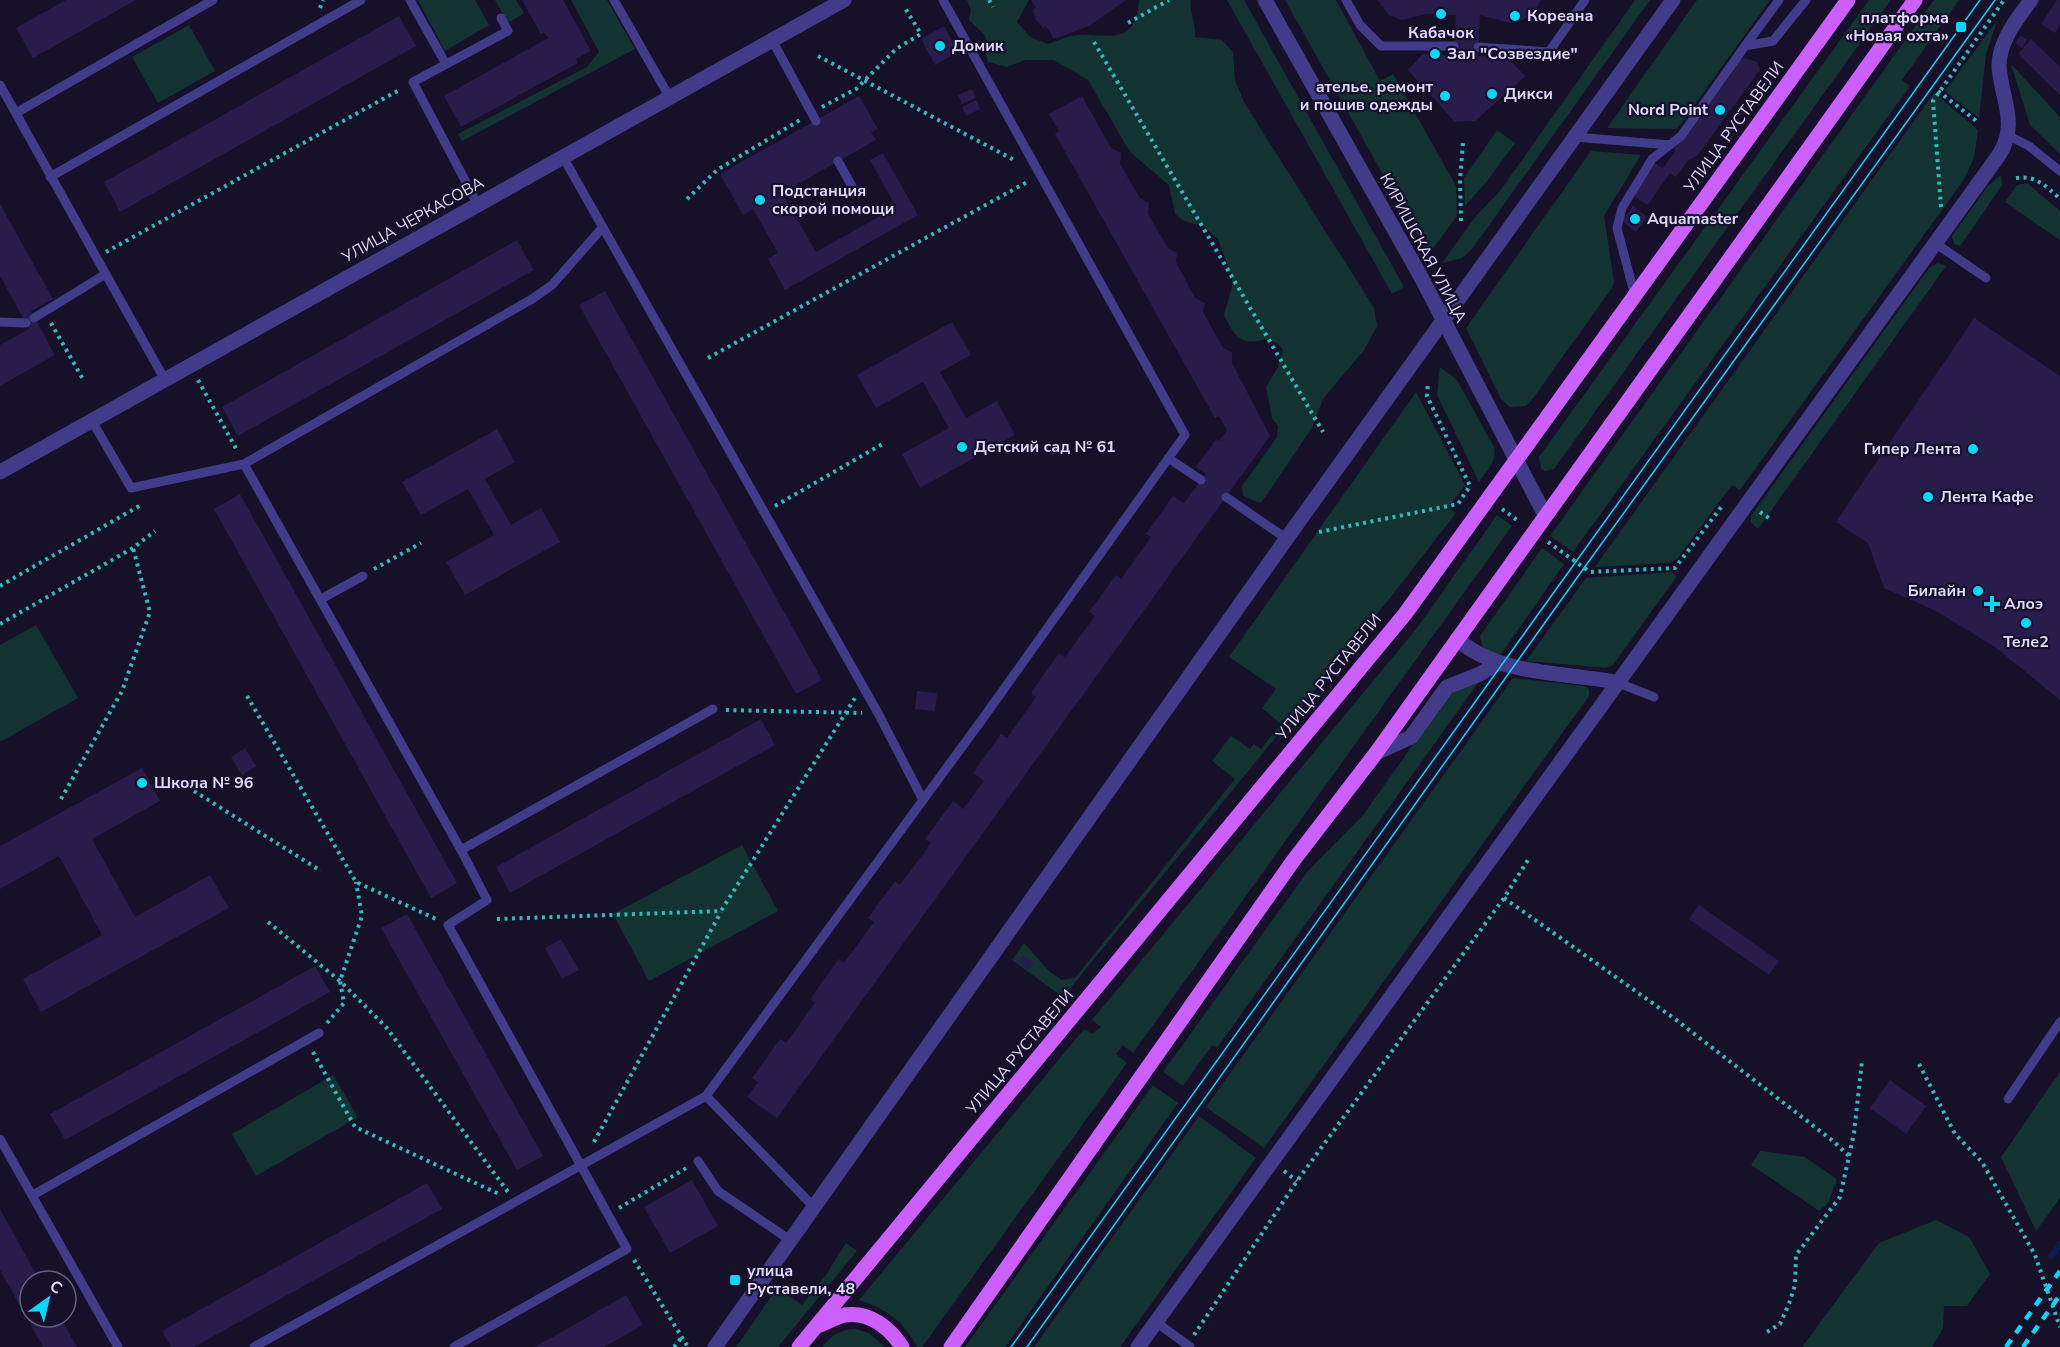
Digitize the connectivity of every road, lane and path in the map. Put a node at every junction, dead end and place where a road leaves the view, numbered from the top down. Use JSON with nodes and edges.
{"nodes":[{"id":1,"x":213,"y":0,"type":"edge"},
{"id":2,"x":361,"y":0,"type":"edge"},
{"id":3,"x":410,"y":0,"type":"edge"},
{"id":4,"x":614,"y":0,"type":"edge"},
{"id":5,"x":844,"y":0,"type":"edge"},
{"id":6,"x":943,"y":0,"type":"edge"},
{"id":7,"x":989,"y":0,"type":"edge"},
{"id":8,"x":1169,"y":0,"type":"edge"},
{"id":9,"x":1265,"y":0,"type":"edge"},
{"id":10,"x":1346,"y":0,"type":"edge"},
{"id":11,"x":1585,"y":0,"type":"edge"},
{"id":12,"x":1673,"y":0,"type":"edge"},
{"id":13,"x":1779,"y":0,"type":"edge"},
{"id":14,"x":1806,"y":0,"type":"edge"},
{"id":15,"x":1848,"y":0,"type":"edge"},
{"id":16,"x":1915,"y":0,"type":"edge"},
{"id":17,"x":2004,"y":0,"type":"edge"},
{"id":18,"x":2031,"y":0,"type":"edge"},
{"id":19,"x":905,"y":8,"type":"dead end"},
{"id":20,"x":993,"y":8,"type":"dead end"},
{"id":21,"x":501,"y":18,"type":"dead end"},
{"id":22,"x":1128,"y":23,"type":"dead end"},
{"id":23,"x":921,"y":34,"type":"dead end"},
{"id":24,"x":772,"y":40,"type":"junction"},
{"id":25,"x":1094,"y":42,"type":"dead end"},
{"id":26,"x":1454,"y":46,"type":"dead end"},
{"id":27,"x":1745,"y":46,"type":"junction"},
{"id":28,"x":1478,"y":47,"type":"dead end"},
{"id":29,"x":818,"y":56,"type":"dead end"},
{"id":30,"x":446,"y":64,"type":"junction"},
{"id":31,"x":413,"y":82,"type":"junction"},
{"id":32,"x":0,"y":85,"type":"edge"},
{"id":33,"x":1938,"y":91,"type":"junction"},
{"id":34,"x":670,"y":98,"type":"junction"},
{"id":35,"x":15,"y":113,"type":"junction"},
{"id":36,"x":816,"y":121,"type":"dead end"},
{"id":37,"x":1979,"y":123,"type":"dead end"},
{"id":38,"x":2009,"y":136,"type":"junction"},
{"id":39,"x":1575,"y":137,"type":"junction"},
{"id":40,"x":1463,"y":142,"type":"dead end"},
{"id":41,"x":1670,"y":145,"type":"junction"},
{"id":42,"x":563,"y":157,"type":"junction"},
{"id":43,"x":838,"y":161,"type":"dead end"},
{"id":44,"x":2060,"y":171,"type":"edge"},
{"id":45,"x":1040,"y":174,"type":"junction"},
{"id":46,"x":50,"y":177,"type":"junction"},
{"id":47,"x":2016,"y":178,"type":"dead end"},
{"id":48,"x":854,"y":190,"type":"dead end"},
{"id":49,"x":2060,"y":199,"type":"edge"},
{"id":50,"x":478,"y":205,"type":"junction"},
{"id":51,"x":1941,"y":211,"type":"dead end"},
{"id":52,"x":1461,"y":221,"type":"dead end"},
{"id":53,"x":603,"y":227,"type":"junction"},
{"id":54,"x":1935,"y":243,"type":"junction"},
{"id":55,"x":95,"y":258,"type":"junction"},
{"id":56,"x":104,"y":275,"type":"junction"},
{"id":57,"x":1986,"y":278,"type":"dead end"},
{"id":58,"x":1635,"y":296,"type":"junction"},
{"id":59,"x":45,"y":311,"type":"junction"},
{"id":60,"x":0,"y":322,"type":"edge"},
{"id":61,"x":1443,"y":323,"type":"junction"},
{"id":62,"x":708,"y":358,"type":"dead end"},
{"id":63,"x":190,"y":366,"type":"junction"},
{"id":64,"x":165,"y":380,"type":"junction"},
{"id":65,"x":84,"y":381,"type":"dead end"},
{"id":66,"x":1428,"y":382,"type":"dead end"},
{"id":67,"x":92,"y":421,"type":"junction"},
{"id":68,"x":1323,"y":432,"type":"dead end"},
{"id":69,"x":884,"y":443,"type":"dead end"},
{"id":70,"x":1168,"y":458,"type":"junction"},
{"id":71,"x":1516,"y":461,"type":"junction"},
{"id":72,"x":244,"y":464,"type":"junction"},
{"id":73,"x":0,"y":472,"type":"edge"},
{"id":74,"x":1201,"y":480,"type":"dead end"},
{"id":75,"x":1226,"y":497,"type":"dead end"},
{"id":76,"x":1725,"y":501,"type":"dead end"},
{"id":77,"x":141,"y":505,"type":"dead end"},
{"id":78,"x":1502,"y":509,"type":"dead end"},
{"id":79,"x":1756,"y":509,"type":"dead end"},
{"id":80,"x":764,"y":512,"type":"junction"},
{"id":81,"x":1545,"y":515,"type":"junction"},
{"id":82,"x":1517,"y":520,"type":"dead end"},
{"id":83,"x":1772,"y":520,"type":"dead end"},
{"id":84,"x":155,"y":531,"type":"dead end"},
{"id":85,"x":1319,"y":532,"type":"dead end"},
{"id":86,"x":1287,"y":539,"type":"junction"},
{"id":87,"x":1545,"y":540,"type":"dead end"},
{"id":88,"x":421,"y":543,"type":"dead end"},
{"id":89,"x":133,"y":548,"type":"junction"},
{"id":90,"x":363,"y":576,"type":"joint"},
{"id":91,"x":0,"y":586,"type":"edge"},
{"id":92,"x":321,"y":600,"type":"junction"},
{"id":93,"x":0,"y":624,"type":"edge"},
{"id":94,"x":1457,"y":639,"type":"junction"},
{"id":95,"x":1496,"y":664,"type":"junction"},
{"id":96,"x":1616,"y":682,"type":"junction"},
{"id":97,"x":862,"y":686,"type":"junction"},
{"id":98,"x":247,"y":696,"type":"dead end"},
{"id":99,"x":1654,"y":697,"type":"dead end"},
{"id":100,"x":713,"y":710,"type":"joint"},
{"id":101,"x":846,"y":712,"type":"junction"},
{"id":102,"x":878,"y":713,"type":"junction"},
{"id":103,"x":1376,"y":753,"type":"junction"},
{"id":104,"x":194,"y":791,"type":"dead end"},
{"id":105,"x":61,"y":799,"type":"dead end"},
{"id":106,"x":923,"y":800,"type":"junction"},
{"id":107,"x":461,"y":850,"type":"junction"},
{"id":108,"x":1528,"y":860,"type":"dead end"},
{"id":109,"x":321,"y":871,"type":"dead end"},
{"id":110,"x":356,"y":882,"type":"junction"},
{"id":111,"x":1504,"y":898,"type":"junction"},
{"id":112,"x":721,"y":911,"type":"junction"},
{"id":113,"x":497,"y":919,"type":"dead end"},
{"id":114,"x":268,"y":922,"type":"dead end"},
{"id":115,"x":448,"y":925,"type":"junction"},
{"id":116,"x":340,"y":981,"type":"junction"},
{"id":117,"x":2060,"y":1022,"type":"edge"},
{"id":118,"x":319,"y":1033,"type":"joint"},
{"id":119,"x":307,"y":1040,"type":"junction"},
{"id":120,"x":1862,"y":1061,"type":"dead end"},
{"id":121,"x":1918,"y":1064,"type":"dead end"},
{"id":122,"x":706,"y":1096,"type":"junction"},
{"id":123,"x":2008,"y":1099,"type":"dead end"},
{"id":124,"x":0,"y":1139,"type":"edge"},
{"id":125,"x":1849,"y":1156,"type":"junction"},
{"id":126,"x":698,"y":1161,"type":"joint"},
{"id":127,"x":581,"y":1166,"type":"junction"},
{"id":128,"x":1283,"y":1171,"type":"dead end"},
{"id":129,"x":1298,"y":1181,"type":"junction"},
{"id":130,"x":33,"y":1195,"type":"junction"},
{"id":131,"x":515,"y":1202,"type":"junction"},
{"id":132,"x":814,"y":1207,"type":"junction"},
{"id":133,"x":609,"y":1214,"type":"junction"},
{"id":134,"x":790,"y":1240,"type":"junction"},
{"id":135,"x":627,"y":1249,"type":"junction"},
{"id":136,"x":1156,"y":1322,"type":"junction"},
{"id":137,"x":816,"y":1327,"type":"junction"},
{"id":138,"x":2060,"y":1327,"type":"edge"},
{"id":139,"x":1767,"y":1332,"type":"dead end"},
{"id":140,"x":682,"y":1337,"type":"junction"},
{"id":141,"x":1189,"y":1346,"type":"edge"},
{"id":142,"x":118,"y":1347,"type":"edge"},
{"id":143,"x":254,"y":1347,"type":"edge"},
{"id":144,"x":454,"y":1347,"type":"edge"},
{"id":145,"x":674,"y":1347,"type":"edge"},
{"id":146,"x":688,"y":1347,"type":"edge"},
{"id":147,"x":715,"y":1347,"type":"edge"},
{"id":148,"x":799,"y":1347,"type":"edge"},
{"id":149,"x":902,"y":1347,"type":"edge"},
{"id":150,"x":951,"y":1347,"type":"edge"},
{"id":151,"x":1138,"y":1347,"type":"edge"}],
"edges":[{"from":1,"to":35,"type":"lane"},
{"from":2,"to":46,"type":"lane"},
{"from":3,"to":30,"type":"lane"},
{"from":4,"to":34,"type":"lane"},
{"from":5,"to":24,"type":"street","name":"УЛИЦА ЧЕРКАСОВА"},
{"from":6,"to":45,"type":"lane"},
{"from":7,"to":20,"type":"path"},
{"from":8,"to":22,"type":"path"},
{"from":9,"to":61,"type":"street","name":"КИРИШСКАЯ УЛИЦА"},
{"from":10,"to":26,"type":"lane"},
{"from":11,"to":28,"type":"lane"},
{"from":12,"to":39,"type":"street"},
{"from":13,"to":27,"type":"lane"},
{"from":14,"to":27,"type":"lane"},
{"from":15,"to":58,"type":"main road","name":"УЛИЦА РУСТАВЕЛИ"},
{"from":16,"to":81,"type":"main road"},
{"from":17,"to":33,"type":"path"},
{"from":18,"to":38,"type":"street"},
{"from":19,"to":23,"type":"path"},
{"from":21,"to":30,"type":"lane"},
{"from":24,"to":34,"type":"street","name":"УЛИЦА ЧЕРКАСОВА"},
{"from":24,"to":36,"type":"lane"},
{"from":25,"to":68,"type":"path"},
{"from":27,"to":41,"type":"lane"},
{"from":29,"to":45,"type":"path"},
{"from":30,"to":31,"type":"lane"},
{"from":31,"to":50,"type":"lane"},
{"from":31,"to":55,"type":"path"},
{"from":32,"to":35,"type":"lane"},
{"from":33,"to":37,"type":"path"},
{"from":33,"to":51,"type":"path"},
{"from":34,"to":42,"type":"street","name":"УЛИЦА ЧЕРКАСОВА"},
{"from":35,"to":46,"type":"lane"},
{"from":38,"to":44,"type":"lane"},
{"from":38,"to":54,"type":"street"},
{"from":39,"to":41,"type":"lane"},
{"from":39,"to":61,"type":"street"},
{"from":40,"to":52,"type":"path"},
{"from":41,"to":58,"type":"lane"},
{"from":42,"to":50,"type":"street","name":"УЛИЦА ЧЕРКАСОВА"},
{"from":42,"to":53,"type":"lane"},
{"from":43,"to":48,"type":"lane"},
{"from":45,"to":62,"type":"path"},
{"from":45,"to":70,"type":"lane"},
{"from":46,"to":55,"type":"lane"},
{"from":47,"to":49,"type":"path"},
{"from":50,"to":63,"type":"street","name":"УЛИЦА ЧЕРКАСОВА"},
{"from":53,"to":72,"type":"lane"},
{"from":53,"to":80,"type":"lane"},
{"from":54,"to":57,"type":"lane"},
{"from":54,"to":96,"type":"street"},
{"from":55,"to":56,"type":"lane"},
{"from":56,"to":59,"type":"lane"},
{"from":56,"to":64,"type":"lane"},
{"from":58,"to":71,"type":"main road","name":"УЛИЦА РУСТАВЕЛИ"},
{"from":59,"to":60,"type":"lane"},
{"from":59,"to":65,"type":"path"},
{"from":61,"to":71,"type":"street","name":"КИРИШСКАЯ УЛИЦА"},
{"from":61,"to":86,"type":"street"},
{"from":63,"to":64,"type":"street","name":"УЛИЦА ЧЕРКАСОВА"},
{"from":63,"to":72,"type":"path"},
{"from":64,"to":67,"type":"street","name":"УЛИЦА ЧЕРКАСОВА"},
{"from":66,"to":85,"type":"path"},
{"from":67,"to":72,"type":"lane"},
{"from":67,"to":73,"type":"street","name":"УЛИЦА ЧЕРКАСОВА"},
{"from":69,"to":80,"type":"path"},
{"from":70,"to":74,"type":"lane"},
{"from":70,"to":106,"type":"lane"},
{"from":71,"to":81,"type":"street","name":"КИРИШСКАЯ УЛИЦА"},
{"from":71,"to":137,"type":"main road","name":"УЛИЦА РУСТАВЕЛИ"},
{"from":72,"to":92,"type":"lane"},
{"from":75,"to":86,"type":"lane"},
{"from":76,"to":87,"type":"path"},
{"from":77,"to":91,"type":"path"},
{"from":78,"to":82,"type":"path"},
{"from":79,"to":83,"type":"path"},
{"from":80,"to":97,"type":"lane"},
{"from":81,"to":94,"type":"main road"},
{"from":84,"to":89,"type":"path"},
{"from":86,"to":132,"type":"street"},
{"from":88,"to":90,"type":"path"},
{"from":89,"to":93,"type":"path"},
{"from":89,"to":105,"type":"path"},
{"from":90,"to":92,"type":"lane"},
{"from":92,"to":107,"type":"lane"},
{"from":94,"to":95,"type":"street"},
{"from":94,"to":103,"type":"main road"},
{"from":95,"to":96,"type":"street"},
{"from":95,"to":103,"type":"street"},
{"from":96,"to":99,"type":"lane"},
{"from":96,"to":136,"type":"street"},
{"from":97,"to":101,"type":"path"},
{"from":97,"to":102,"type":"lane"},
{"from":98,"to":110,"type":"path"},
{"from":100,"to":101,"type":"path"},
{"from":100,"to":107,"type":"lane"},
{"from":101,"to":102,"type":"path"},
{"from":101,"to":112,"type":"path"},
{"from":102,"to":106,"type":"lane"},
{"from":103,"to":150,"type":"main road"},
{"from":104,"to":109,"type":"path"},
{"from":106,"to":122,"type":"lane"},
{"from":107,"to":115,"type":"lane"},
{"from":108,"to":111,"type":"path"},
{"from":110,"to":115,"type":"path"},
{"from":110,"to":116,"type":"path"},
{"from":111,"to":125,"type":"path"},
{"from":111,"to":129,"type":"path"},
{"from":112,"to":113,"type":"path"},
{"from":112,"to":127,"type":"path"},
{"from":114,"to":116,"type":"path"},
{"from":115,"to":127,"type":"lane"},
{"from":116,"to":118,"type":"path"},
{"from":116,"to":131,"type":"path"},
{"from":117,"to":123,"type":"lane"},
{"from":118,"to":119,"type":"lane"},
{"from":119,"to":130,"type":"lane"},
{"from":119,"to":131,"type":"path"},
{"from":120,"to":125,"type":"path"},
{"from":121,"to":138,"type":"path"},
{"from":122,"to":127,"type":"lane"},
{"from":122,"to":132,"type":"lane"},
{"from":124,"to":130,"type":"lane"},
{"from":125,"to":139,"type":"path"},
{"from":126,"to":133,"type":"path"},
{"from":126,"to":134,"type":"lane"},
{"from":127,"to":131,"type":"lane"},
{"from":127,"to":133,"type":"lane"},
{"from":128,"to":129,"type":"path"},
{"from":129,"to":141,"type":"path"},
{"from":130,"to":142,"type":"lane"},
{"from":131,"to":143,"type":"lane"},
{"from":132,"to":134,"type":"street"},
{"from":133,"to":135,"type":"lane"},
{"from":134,"to":147,"type":"street"},
{"from":135,"to":140,"type":"path"},
{"from":135,"to":144,"type":"lane"},
{"from":136,"to":141,"type":"lane"},
{"from":136,"to":151,"type":"street"},
{"from":137,"to":148,"type":"main road","name":"УЛИЦА РУСТАВЕЛИ"},
{"from":137,"to":149,"type":"main road"},
{"from":140,"to":145,"type":"path"},
{"from":140,"to":146,"type":"path"}]}
